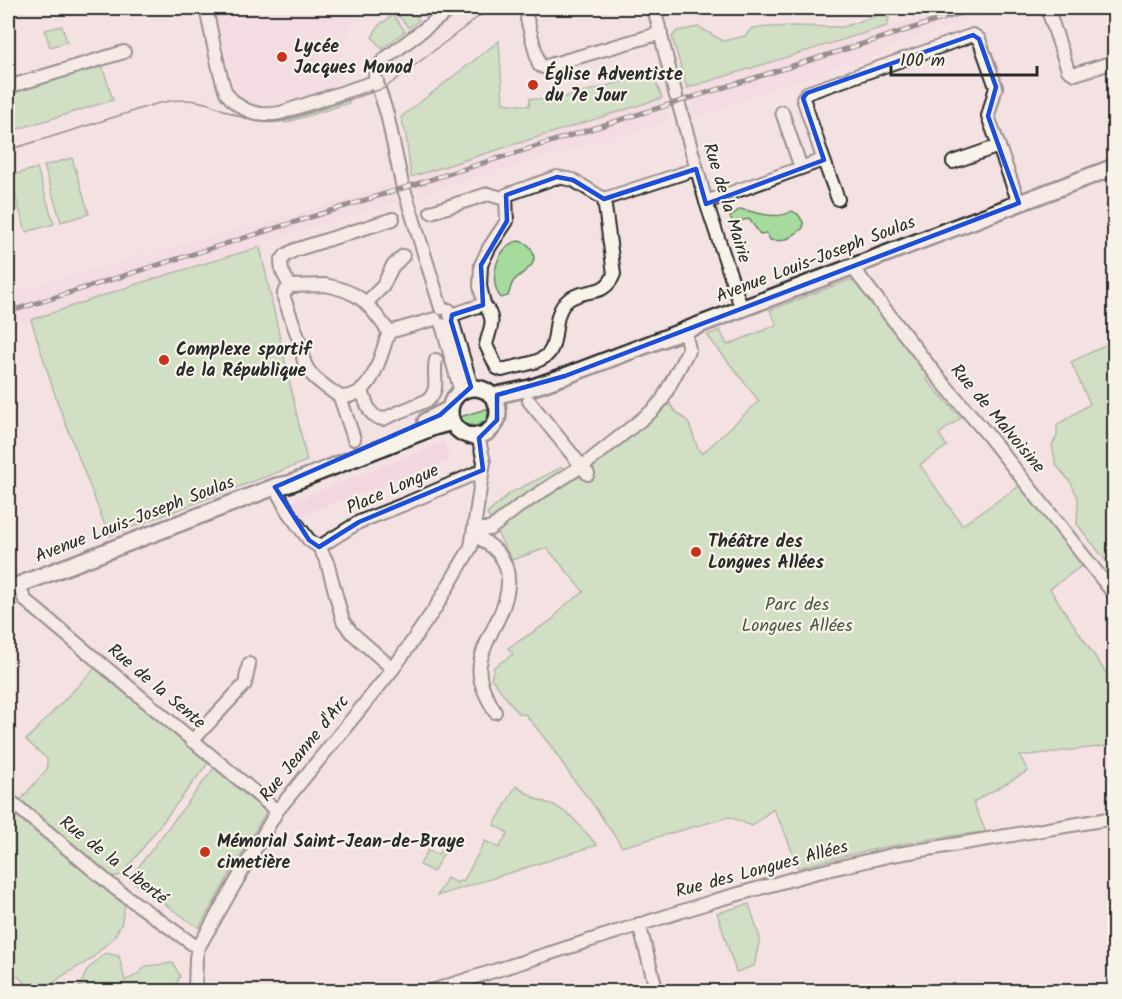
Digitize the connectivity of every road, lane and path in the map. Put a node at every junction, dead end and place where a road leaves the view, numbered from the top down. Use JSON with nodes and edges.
{"nodes":[{"id":1,"x":206,"y":8,"type":"edge"},
{"id":2,"x":452,"y":8,"type":"edge"},
{"id":3,"x":654,"y":8,"type":"edge"},
{"id":4,"x":1050,"y":16,"type":"dead end"},
{"id":5,"x":527,"y":19,"type":"dead end"},
{"id":6,"x":661,"y":33,"type":"junction"},
{"id":7,"x":124,"y":52,"type":"dead end"},
{"id":8,"x":1114,"y":62,"type":"edge"},
{"id":9,"x":376,"y":77,"type":"junction"},
{"id":10,"x":8,"y":86,"type":"edge"},
{"id":11,"x":782,"y":112,"type":"dead end"},
{"id":12,"x":999,"y":146,"type":"junction"},
{"id":13,"x":823,"y":158,"type":"junction"},
{"id":14,"x":953,"y":162,"type":"dead end"},
{"id":15,"x":1114,"y":167,"type":"edge"},
{"id":16,"x":801,"y":168,"type":"junction"},
{"id":17,"x":696,"y":169,"type":"junction"},
{"id":18,"x":505,"y":199,"type":"junction"},
{"id":19,"x":604,"y":199,"type":"junction"},
{"id":20,"x":838,"y":200,"type":"dead end"},
{"id":21,"x":706,"y":202,"type":"junction"},
{"id":22,"x":1019,"y":203,"type":"junction"},
{"id":23,"x":431,"y":212,"type":"dead end"},
{"id":24,"x":393,"y":219,"type":"dead end"},
{"id":25,"x":403,"y":256,"type":"dead end"},
{"id":26,"x":852,"y":267,"type":"junction"},
{"id":27,"x":290,"y":286,"type":"junction"},
{"id":28,"x":366,"y":303,"type":"junction"},
{"id":29,"x":484,"y":304,"type":"junction"},
{"id":30,"x":742,"y":310,"type":"junction"},
{"id":31,"x":444,"y":318,"type":"junction"},
{"id":32,"x":389,"y":332,"type":"junction"},
{"id":33,"x":685,"y":332,"type":"junction"},
{"id":34,"x":436,"y":360,"type":"dead end"},
{"id":35,"x":467,"y":390,"type":"junction"},
{"id":36,"x":362,"y":391,"type":"junction"},
{"id":37,"x":529,"y":395,"type":"junction"},
{"id":38,"x":340,"y":397,"type":"junction"},
{"id":39,"x":494,"y":401,"type":"junction"},
{"id":40,"x":451,"y":416,"type":"junction"},
{"id":41,"x":478,"y":436,"type":"junction"},
{"id":42,"x":354,"y":439,"type":"dead end"},
{"id":43,"x":483,"y":470,"type":"junction"},
{"id":44,"x":584,"y":470,"type":"junction"},
{"id":45,"x":276,"y":486,"type":"junction"},
{"id":46,"x":476,"y":535,"type":"junction"},
{"id":47,"x":319,"y":547,"type":"junction"},
{"id":48,"x":13,"y":587,"type":"edge"},
{"id":49,"x":1114,"y":594,"type":"edge"},
{"id":50,"x":249,"y":664,"type":"dead end"},
{"id":51,"x":393,"y":669,"type":"junction"},
{"id":52,"x":495,"y":712,"type":"dead end"},
{"id":53,"x":192,"y":741,"type":"junction"},
{"id":54,"x":8,"y":800,"type":"edge"},
{"id":55,"x":277,"y":811,"type":"junction"},
{"id":56,"x":1114,"y":818,"type":"edge"},
{"id":57,"x":639,"y":924,"type":"junction"},
{"id":58,"x":198,"y":948,"type":"junction"},
{"id":59,"x":195,"y":992,"type":"edge"},
{"id":60,"x":428,"y":992,"type":"edge"},
{"id":61,"x":657,"y":992,"type":"edge"}],
"edges":[{"from":1,"to":9,"type":"street"},
{"from":2,"to":9,"type":"street"},
{"from":3,"to":6,"type":"street","name":"Rue de la Mairie"},
{"from":4,"to":8,"type":"street"},
{"from":5,"to":6,"type":"street"},
{"from":6,"to":17,"type":"street","name":"Rue de la Mairie"},
{"from":7,"to":10,"type":"street"},
{"from":9,"to":31,"type":"street"},
{"from":11,"to":16,"type":"street"},
{"from":12,"to":13,"type":"street"},
{"from":12,"to":14,"type":"street"},
{"from":12,"to":22,"type":"street"},
{"from":13,"to":16,"type":"street"},
{"from":13,"to":20,"type":"street"},
{"from":15,"to":22,"type":"main road","name":"Avenue Louis-Joseph Soulas"},
{"from":16,"to":21,"type":"street"},
{"from":17,"to":19,"type":"street"},
{"from":17,"to":21,"type":"street","name":"Rue de la Mairie"},
{"from":18,"to":19,"type":"street"},
{"from":18,"to":23,"type":"street"},
{"from":18,"to":29,"type":"street"},
{"from":19,"to":29,"type":"street"},
{"from":21,"to":30,"type":"street","name":"Rue de la Mairie"},
{"from":22,"to":26,"type":"main road","name":"Avenue Louis-Joseph Soulas"},
{"from":24,"to":27,"type":"street"},
{"from":25,"to":28,"type":"street"},
{"from":26,"to":30,"type":"main road","name":"Avenue Louis-Joseph Soulas"},
{"from":26,"to":49,"type":"street","name":"Rue de Malvoisine"},
{"from":27,"to":28,"type":"street"},
{"from":27,"to":38,"type":"street"},
{"from":28,"to":32,"type":"street"},
{"from":29,"to":31,"type":"street"},
{"from":30,"to":33,"type":"main road","name":"Avenue Louis-Joseph Soulas"},
{"from":31,"to":32,"type":"street"},
{"from":31,"to":35,"type":"street"},
{"from":32,"to":36,"type":"street"},
{"from":33,"to":37,"type":"main road","name":"Avenue Louis-Joseph Soulas"},
{"from":33,"to":44,"type":"street"},
{"from":34,"to":36,"type":"street"},
{"from":35,"to":39,"type":"main road"},
{"from":35,"to":40,"type":"main road"},
{"from":36,"to":38,"type":"street"},
{"from":37,"to":39,"type":"main road","name":"Avenue Louis-Joseph Soulas"},
{"from":37,"to":44,"type":"street"},
{"from":38,"to":42,"type":"street"},
{"from":39,"to":41,"type":"main road"},
{"from":40,"to":41,"type":"main road"},
{"from":40,"to":45,"type":"main road","name":"Avenue Louis-Joseph Soulas"},
{"from":41,"to":43,"type":"street"},
{"from":43,"to":46,"type":"street"},
{"from":43,"to":47,"type":"street","name":"Place Longue"},
{"from":44,"to":46,"type":"street"},
{"from":45,"to":47,"type":"street"},
{"from":45,"to":48,"type":"main road","name":"Avenue Louis-Joseph Soulas"},
{"from":46,"to":51,"type":"street","name":"Rue Jeanne d'Arc"},
{"from":46,"to":52,"type":"street"},
{"from":47,"to":51,"type":"street"},
{"from":48,"to":53,"type":"street","name":"Rue de la Sente"},
{"from":50,"to":53,"type":"street"},
{"from":51,"to":55,"type":"street","name":"Rue Jeanne d'Arc"},
{"from":53,"to":55,"type":"street","name":"Rue de la Sente"},
{"from":54,"to":58,"type":"street","name":"Rue de la Liberté"},
{"from":55,"to":58,"type":"street","name":"Rue Jeanne d'Arc"},
{"from":56,"to":57,"type":"street","name":"Rue des Longues Allées"},
{"from":57,"to":60,"type":"street","name":"Rue des Longues Allées"},
{"from":57,"to":61,"type":"street"},
{"from":58,"to":59,"type":"street","name":"Rue Jeanne d'Arc"}]}
